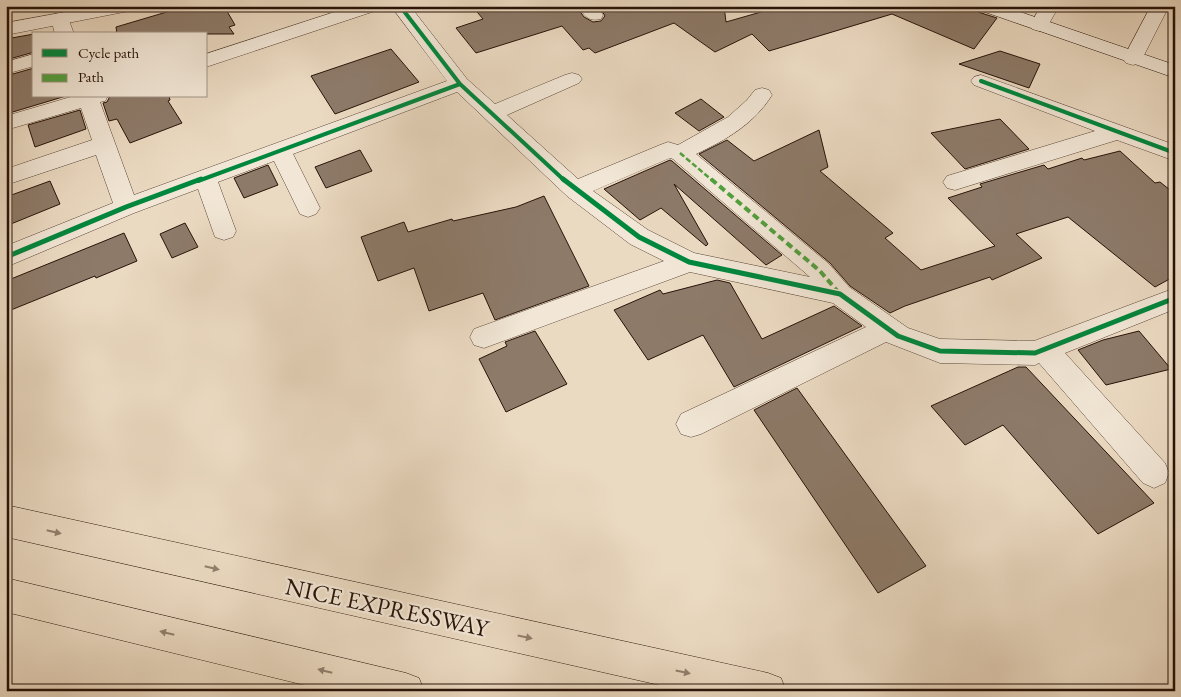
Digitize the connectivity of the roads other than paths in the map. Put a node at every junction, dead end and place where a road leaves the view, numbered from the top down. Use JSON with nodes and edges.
{"nodes":[{"id":1,"x":129,"y":6,"type":"edge"},
{"id":2,"x":372,"y":6,"type":"edge"},
{"id":3,"x":400,"y":6,"type":"edge"},
{"id":4,"x":985,"y":6,"type":"edge"},
{"id":5,"x":1050,"y":6,"type":"edge"},
{"id":6,"x":1160,"y":6,"type":"edge"},
{"id":7,"x":1039,"y":25,"type":"junction"},
{"id":8,"x":62,"y":26,"type":"edge"},
{"id":9,"x":6,"y":29,"type":"edge"},
{"id":10,"x":1133,"y":58,"type":"junction"},
{"id":11,"x":208,"y":60,"type":"edge"},
{"id":12,"x":32,"y":61,"type":"edge"},
{"id":13,"x":6,"y":68,"type":"edge"},
{"id":14,"x":1175,"y":72,"type":"edge"},
{"id":15,"x":572,"y":79,"type":"dead end"},
{"id":16,"x":981,"y":82,"type":"dead end"},
{"id":17,"x":460,"y":84,"type":"junction"},
{"id":18,"x":762,"y":94,"type":"dead end"},
{"id":19,"x":88,"y":98,"type":"edge"},
{"id":20,"x":91,"y":98,"type":"edge"},
{"id":21,"x":493,"y":114,"type":"junction"},
{"id":22,"x":6,"y":123,"type":"edge"},
{"id":23,"x":1118,"y":132,"type":"junction"},
{"id":24,"x":104,"y":144,"type":"junction"},
{"id":25,"x":280,"y":150,"type":"junction"},
{"id":26,"x":680,"y":153,"type":"junction"},
{"id":27,"x":1175,"y":153,"type":"edge"},
{"id":28,"x":6,"y":177,"type":"edge"},
{"id":29,"x":205,"y":178,"type":"junction"},
{"id":30,"x":955,"y":182,"type":"dead end"},
{"id":31,"x":575,"y":190,"type":"junction"},
{"id":32,"x":126,"y":207,"type":"junction"},
{"id":33,"x":308,"y":208,"type":"dead end"},
{"id":34,"x":224,"y":231,"type":"dead end"},
{"id":35,"x":6,"y":257,"type":"edge"},
{"id":36,"x":689,"y":262,"type":"junction"},
{"id":37,"x":840,"y":294,"type":"junction"},
{"id":38,"x":1175,"y":298,"type":"edge"},
{"id":39,"x":888,"y":329,"type":"junction"},
{"id":40,"x":484,"y":337,"type":"dead end"},
{"id":41,"x":1044,"y":349,"type":"junction"},
{"id":42,"x":691,"y":424,"type":"dead end"},
{"id":43,"x":1154,"y":473,"type":"dead end"},
{"id":44,"x":6,"y":521,"type":"edge"},
{"id":45,"x":6,"y":594,"type":"edge"},
{"id":46,"x":406,"y":691,"type":"edge"},
{"id":47,"x":768,"y":691,"type":"edge"}],
"edges":[{"from":1,"to":8,"type":"street"},
{"from":2,"to":11,"type":"street"},
{"from":3,"to":17,"type":"street"},
{"from":4,"to":7,"type":"street"},
{"from":5,"to":7,"type":"street"},
{"from":6,"to":10,"type":"street"},
{"from":7,"to":10,"type":"street"},
{"from":8,"to":9,"type":"street"},
{"from":10,"to":14,"type":"street"},
{"from":12,"to":13,"type":"street"},
{"from":15,"to":21,"type":"street"},
{"from":16,"to":23,"type":"street"},
{"from":17,"to":21,"type":"street"},
{"from":17,"to":25,"type":"street"},
{"from":18,"to":26,"type":"street"},
{"from":19,"to":22,"type":"street"},
{"from":20,"to":24,"type":"street"},
{"from":21,"to":31,"type":"street"},
{"from":23,"to":27,"type":"street"},
{"from":23,"to":30,"type":"street"},
{"from":24,"to":28,"type":"street"},
{"from":24,"to":32,"type":"street"},
{"from":25,"to":29,"type":"street"},
{"from":25,"to":33,"type":"street"},
{"from":26,"to":31,"type":"street"},
{"from":26,"to":37,"type":"street"},
{"from":29,"to":32,"type":"street"},
{"from":29,"to":34,"type":"street"},
{"from":31,"to":36,"type":"street"},
{"from":32,"to":35,"type":"street"},
{"from":36,"to":37,"type":"street"},
{"from":36,"to":40,"type":"street"},
{"from":37,"to":39,"type":"street"},
{"from":38,"to":41,"type":"street"},
{"from":39,"to":41,"type":"street"},
{"from":39,"to":42,"type":"street"},
{"from":41,"to":43,"type":"street"},
{"from":44,"to":47,"type":"highway","name":"NICE EXPRESSWAY","one_way":true},
{"from":46,"to":45,"type":"highway","one_way":true}]}
